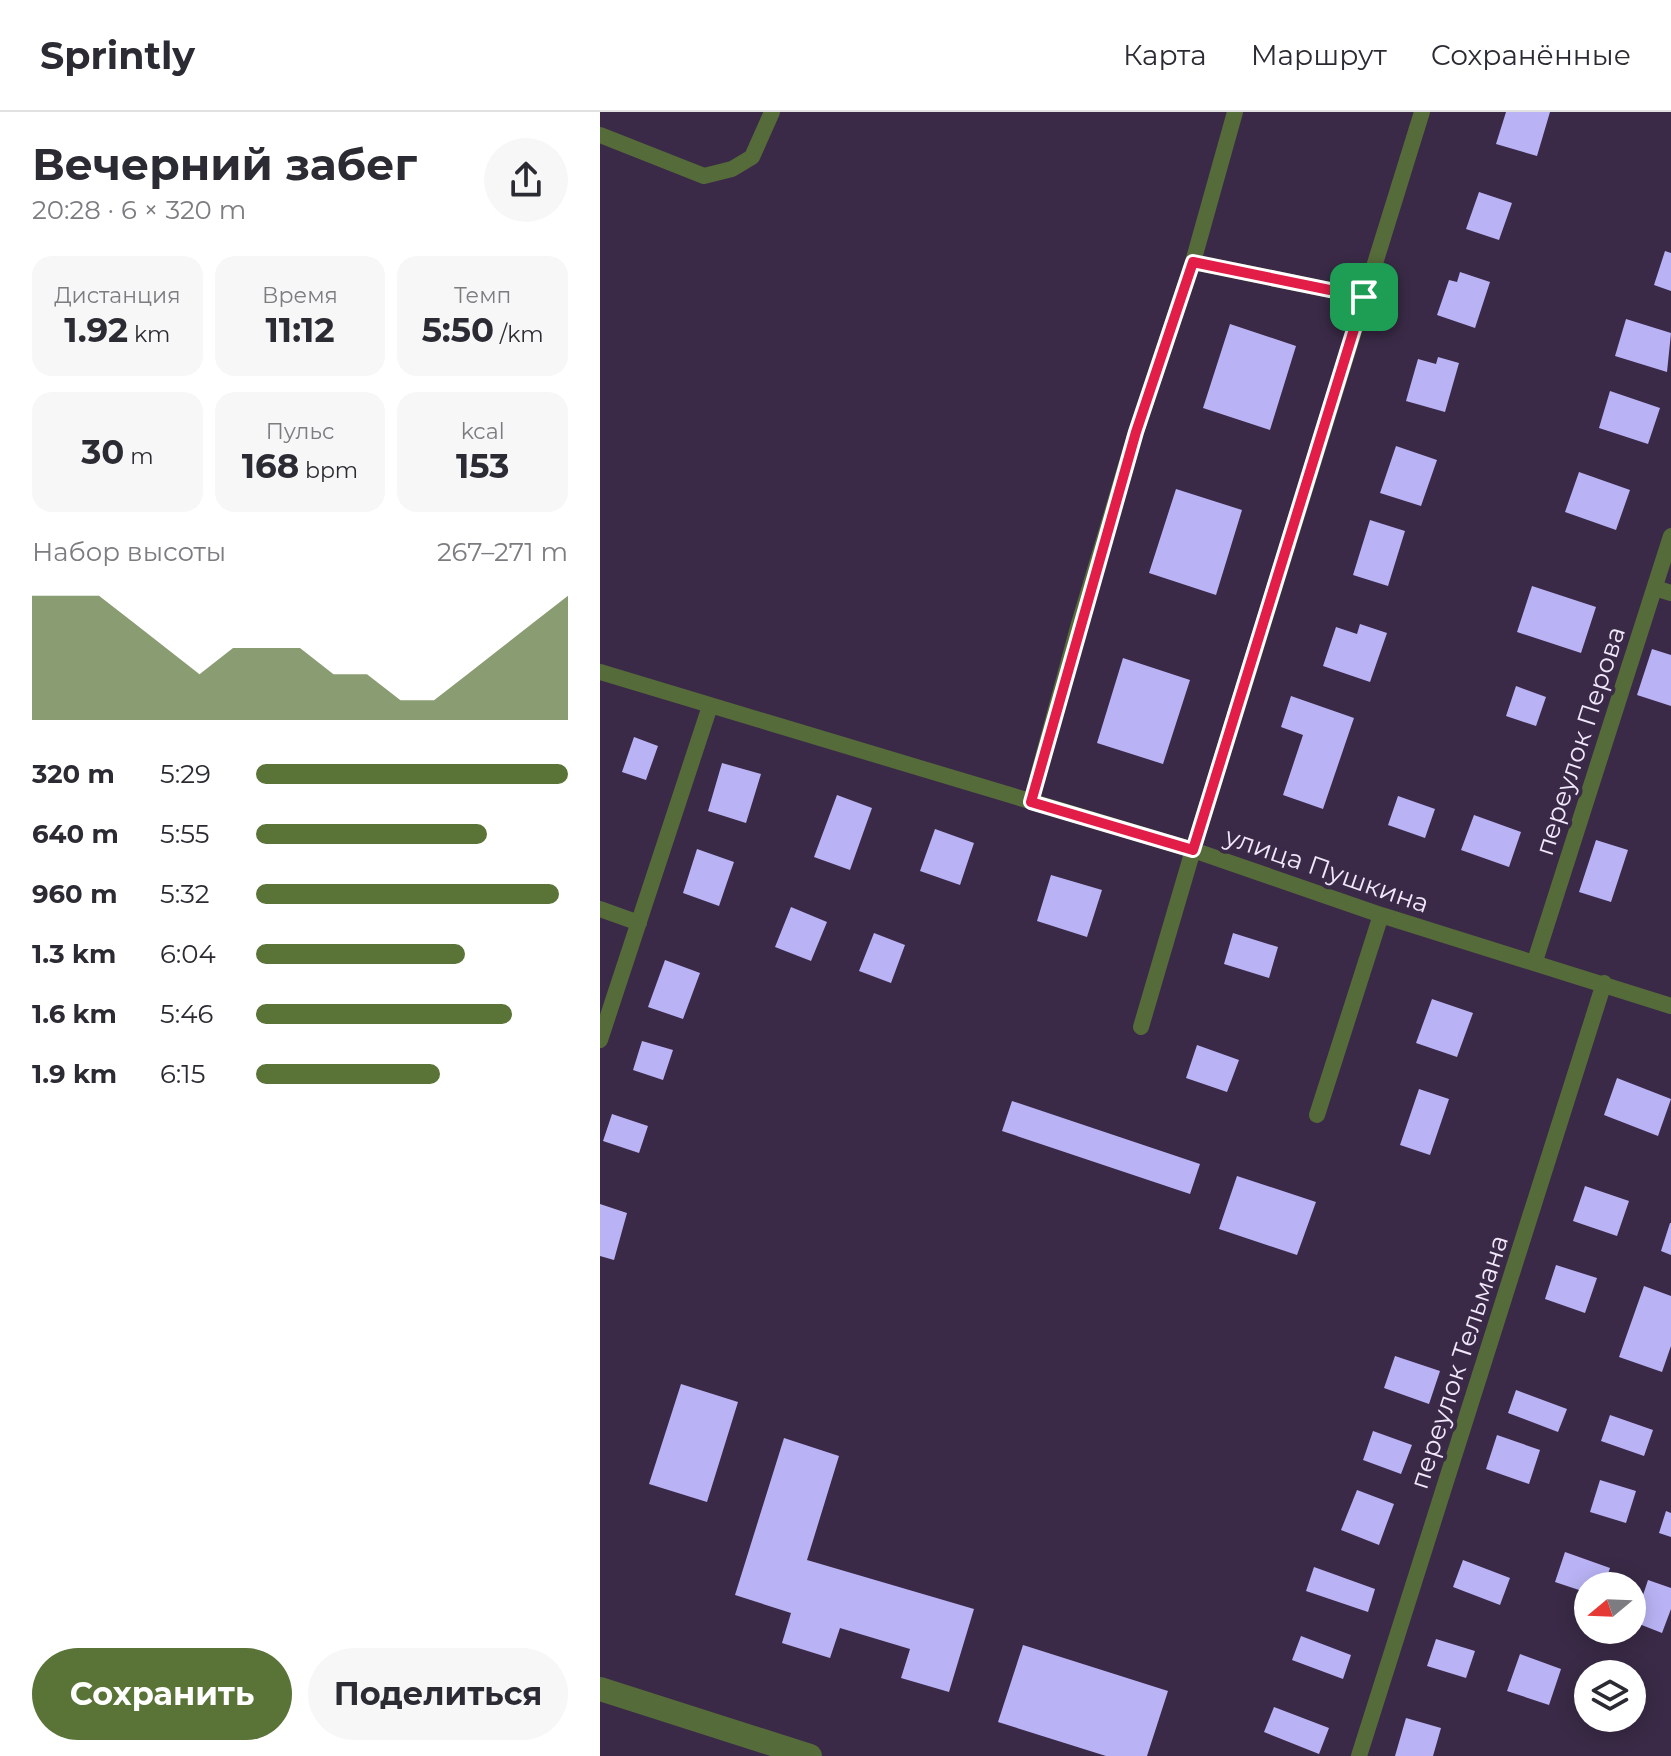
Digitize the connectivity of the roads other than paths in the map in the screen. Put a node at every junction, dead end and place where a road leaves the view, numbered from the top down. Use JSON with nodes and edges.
{"nodes":[{"id":1,"x":772,"y":112,"type":"edge"},
{"id":2,"x":1235,"y":112,"type":"edge"},
{"id":3,"x":1422,"y":112,"type":"edge"},
{"id":4,"x":600,"y":135,"type":"edge"},
{"id":5,"x":1193,"y":262,"type":"junction"},
{"id":6,"x":1364,"y":297,"type":"junction"},
{"id":7,"x":1671,"y":536,"type":"edge"},
{"id":8,"x":1663,"y":590,"type":"edge"},
{"id":9,"x":600,"y":672,"type":"edge"},
{"id":10,"x":710,"y":706,"type":"junction"},
{"id":11,"x":1031,"y":802,"type":"junction"},
{"id":12,"x":1193,"y":850,"type":"junction"},
{"id":13,"x":600,"y":909,"type":"edge"},
{"id":14,"x":1381,"y":915,"type":"junction"},
{"id":15,"x":639,"y":923,"type":"junction"},
{"id":16,"x":1535,"y":961,"type":"junction"},
{"id":17,"x":1604,"y":983,"type":"junction"},
{"id":18,"x":1671,"y":1006,"type":"edge"},
{"id":19,"x":1141,"y":1027,"type":"dead end"},
{"id":20,"x":600,"y":1040,"type":"edge"},
{"id":21,"x":1317,"y":1115,"type":"dead end"},
{"id":22,"x":600,"y":1689,"type":"edge"},
{"id":23,"x":810,"y":1756,"type":"edge"},
{"id":24,"x":1359,"y":1756,"type":"edge"}],
"edges":[{"from":1,"to":4,"type":"lane"},
{"from":2,"to":5,"type":"lane"},
{"from":3,"to":6,"type":"lane"},
{"from":5,"to":6,"type":"lane"},
{"from":5,"to":11,"type":"lane"},
{"from":6,"to":12,"type":"lane"},
{"from":7,"to":8,"type":"lane","name":"переулок Перова"},
{"from":8,"to":16,"type":"lane","name":"переулок Перова"},
{"from":9,"to":10,"type":"lane","name":"улица Пушкина"},
{"from":10,"to":11,"type":"lane","name":"улица Пушкина"},
{"from":10,"to":15,"type":"lane"},
{"from":11,"to":12,"type":"lane","name":"улица Пушкина"},
{"from":12,"to":14,"type":"lane","name":"улица Пушкина"},
{"from":12,"to":19,"type":"lane"},
{"from":13,"to":15,"type":"lane"},
{"from":14,"to":16,"type":"lane","name":"улица Пушкина"},
{"from":14,"to":21,"type":"lane"},
{"from":15,"to":20,"type":"lane"},
{"from":16,"to":17,"type":"lane","name":"улица Пушкина"},
{"from":17,"to":18,"type":"lane","name":"улица Пушкина"},
{"from":17,"to":24,"type":"lane","name":"переулок Тельмана"},
{"from":22,"to":23,"type":"street"}]}
